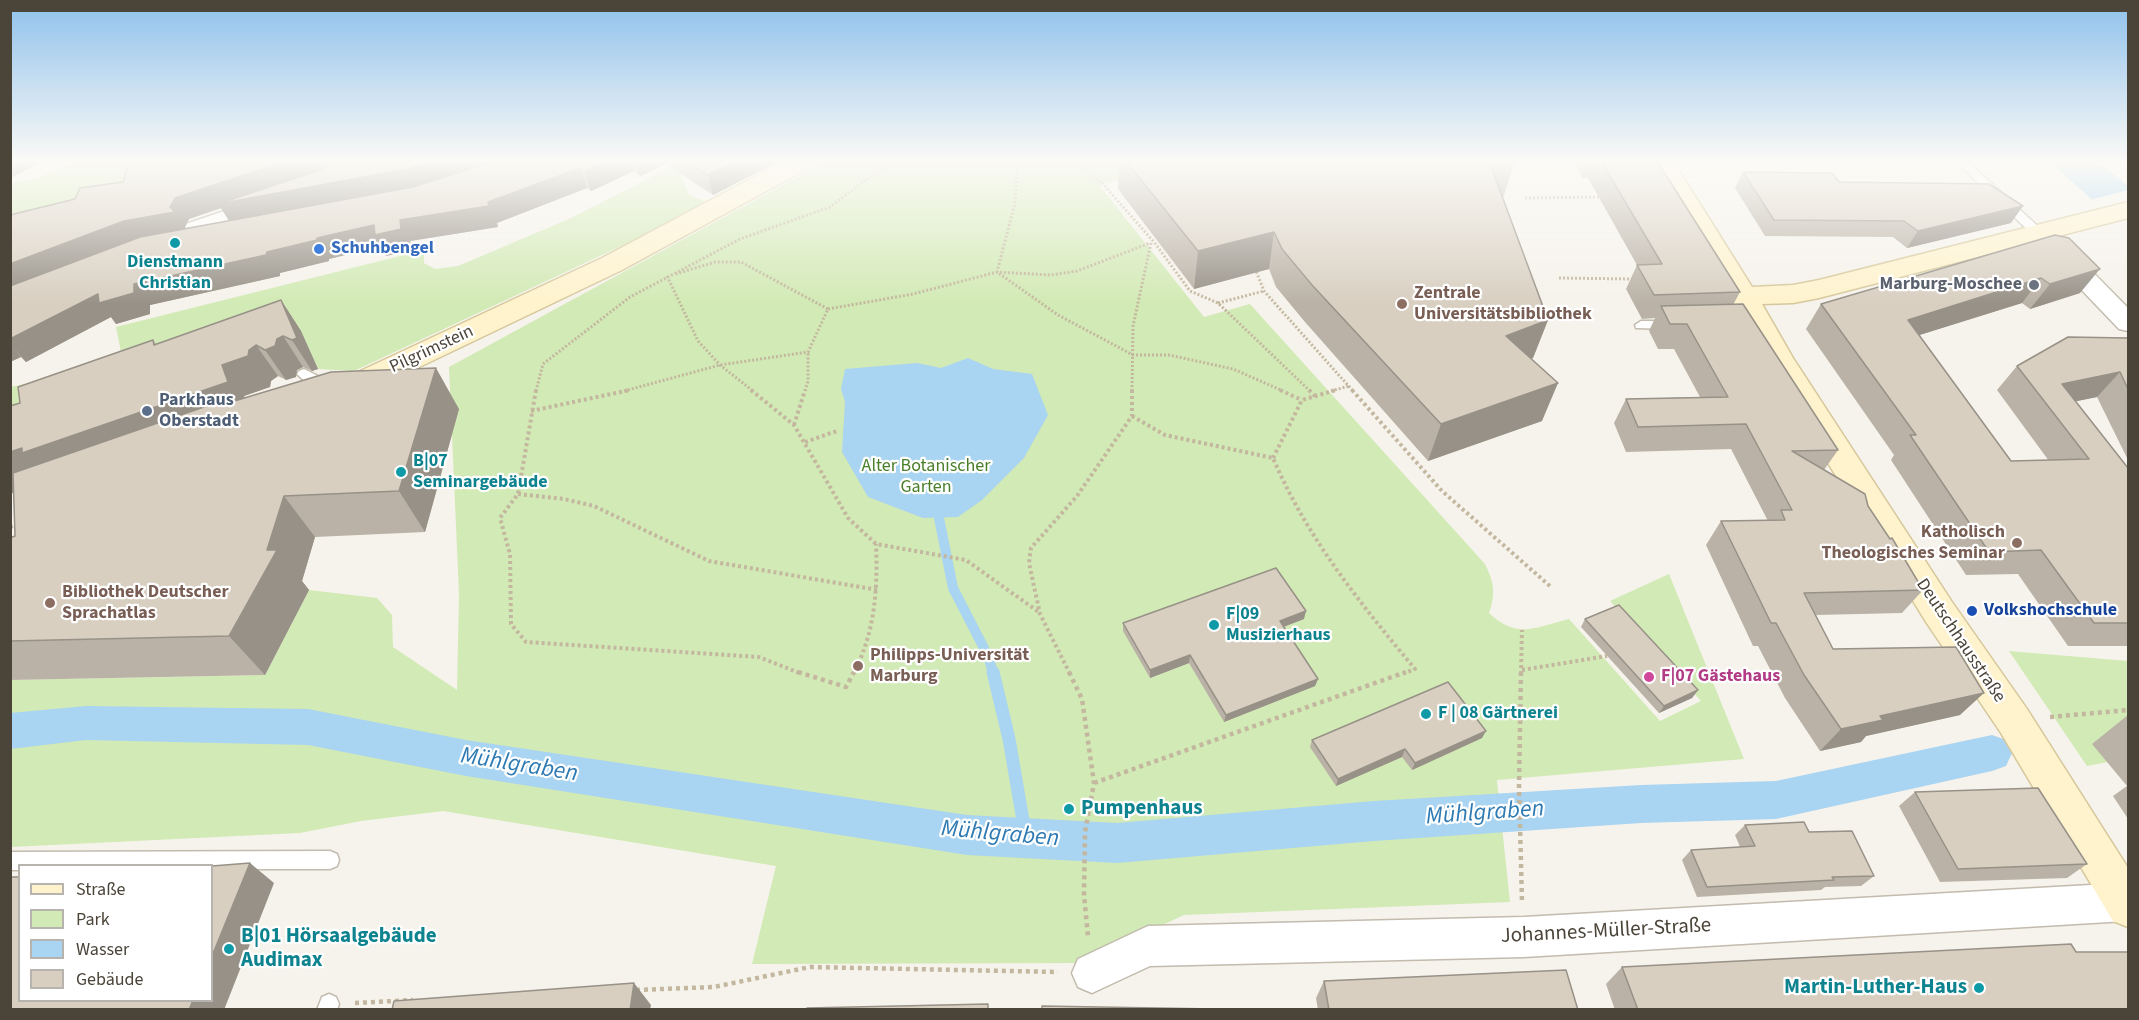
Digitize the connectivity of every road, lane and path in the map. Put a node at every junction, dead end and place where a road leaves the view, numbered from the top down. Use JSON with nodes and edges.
{"nodes":[{"id":1,"x":249,"y":209,"type":"edge"},
{"id":2,"x":715,"y":209,"type":"edge"},
{"id":3,"x":826,"y":209,"type":"edge"},
{"id":4,"x":1015,"y":209,"type":"edge"},
{"id":5,"x":1124,"y":209,"type":"edge"},
{"id":6,"x":1688,"y":209,"type":"edge"},
{"id":7,"x":2011,"y":209,"type":"edge"},
{"id":8,"x":2128,"y":210,"type":"edge"},
{"id":9,"x":2031,"y":227,"type":"junction"},
{"id":10,"x":249,"y":233,"type":"edge"},
{"id":11,"x":1152,"y":242,"type":"junction"},
{"id":12,"x":1252,"y":260,"type":"edge"},
{"id":13,"x":997,"y":272,"type":"junction"},
{"id":14,"x":667,"y":276,"type":"junction"},
{"id":15,"x":1559,"y":278,"type":"dead end"},
{"id":16,"x":1640,"y":279,"type":"edge"},
{"id":17,"x":1264,"y":291,"type":"junction"},
{"id":18,"x":1218,"y":303,"type":"junction"},
{"id":19,"x":828,"y":309,"type":"junction"},
{"id":20,"x":1748,"y":314,"type":"junction"},
{"id":21,"x":2128,"y":323,"type":"edge"},
{"id":22,"x":1685,"y":324,"type":"edge"},
{"id":23,"x":1641,"y":325,"type":"dead end"},
{"id":24,"x":808,"y":352,"type":"junction"},
{"id":25,"x":1133,"y":355,"type":"junction"},
{"id":26,"x":720,"y":365,"type":"junction"},
{"id":27,"x":304,"y":374,"type":"dead end"},
{"id":28,"x":1349,"y":386,"type":"junction"},
{"id":29,"x":1315,"y":396,"type":"junction"},
{"id":30,"x":316,"y":397,"type":"joint"},
{"id":31,"x":1302,"y":400,"type":"junction"},
{"id":32,"x":531,"y":411,"type":"junction"},
{"id":33,"x":1132,"y":416,"type":"junction"},
{"id":34,"x":794,"y":425,"type":"junction"},
{"id":35,"x":837,"y":431,"type":"dead end"},
{"id":36,"x":805,"y":442,"type":"junction"},
{"id":37,"x":1273,"y":458,"type":"junction"},
{"id":38,"x":518,"y":494,"type":"junction"},
{"id":39,"x":21,"y":523,"type":"edge"},
{"id":40,"x":10,"y":527,"type":"edge"},
{"id":41,"x":876,"y":544,"type":"junction"},
{"id":42,"x":1551,"y":587,"type":"dead end"},
{"id":43,"x":878,"y":590,"type":"junction"},
{"id":44,"x":1040,"y":614,"type":"junction"},
{"id":45,"x":1522,"y":630,"type":"dead end"},
{"id":46,"x":1607,"y":656,"type":"dead end"},
{"id":47,"x":1521,"y":670,"type":"junction"},
{"id":48,"x":2128,"y":710,"type":"edge"},
{"id":49,"x":2014,"y":721,"type":"junction"},
{"id":50,"x":1094,"y":783,"type":"junction"},
{"id":51,"x":330,"y":860,"type":"dead end"},
{"id":52,"x":10,"y":861,"type":"edge"},
{"id":53,"x":1521,"y":891,"type":"dead end"},
{"id":54,"x":1084,"y":895,"type":"dead end"},
{"id":55,"x":2127,"y":904,"type":"edge"},
{"id":56,"x":1092,"y":973,"type":"joint"},
{"id":57,"x":632,"y":991,"type":"edge"},
{"id":58,"x":423,"y":1000,"type":"edge"},
{"id":59,"x":328,"y":1007,"type":"edge"}],
"edges":[{"from":1,"to":10,"type":"street"},
{"from":2,"to":30,"type":"main road","name":"Pilgrimstein"},
{"from":3,"to":14,"type":"path"},
{"from":4,"to":13,"type":"path"},
{"from":5,"to":11,"type":"path"},
{"from":6,"to":20,"type":"main road","name":"Deutschhausstraße"},
{"from":7,"to":9,"type":"lane"},
{"from":8,"to":9,"type":"main road"},
{"from":9,"to":20,"type":"main road"},
{"from":9,"to":21,"type":"street"},
{"from":11,"to":13,"type":"path"},
{"from":11,"to":18,"type":"path"},
{"from":11,"to":25,"type":"path"},
{"from":12,"to":17,"type":"path"},
{"from":13,"to":19,"type":"path"},
{"from":13,"to":25,"type":"path"},
{"from":14,"to":19,"type":"path"},
{"from":14,"to":26,"type":"path"},
{"from":14,"to":32,"type":"path"},
{"from":15,"to":16,"type":"path"},
{"from":17,"to":18,"type":"path"},
{"from":17,"to":28,"type":"path"},
{"from":18,"to":29,"type":"path"},
{"from":19,"to":24,"type":"path"},
{"from":20,"to":49,"type":"main road","name":"Deutschhausstraße"},
{"from":22,"to":23,"type":"lane"},
{"from":24,"to":26,"type":"path"},
{"from":24,"to":34,"type":"path"},
{"from":25,"to":31,"type":"path"},
{"from":25,"to":33,"type":"path"},
{"from":26,"to":32,"type":"path"},
{"from":26,"to":34,"type":"path"},
{"from":27,"to":30,"type":"lane"},
{"from":28,"to":29,"type":"path"},
{"from":28,"to":42,"type":"path"},
{"from":29,"to":31,"type":"path"},
{"from":31,"to":37,"type":"path"},
{"from":32,"to":38,"type":"path"},
{"from":33,"to":37,"type":"path"},
{"from":33,"to":44,"type":"path"},
{"from":34,"to":36,"type":"path"},
{"from":35,"to":36,"type":"path"},
{"from":36,"to":41,"type":"path"},
{"from":37,"to":50,"type":"path"},
{"from":38,"to":43,"type":"path"},
{"from":38,"to":43,"type":"path"},
{"from":39,"to":40,"type":"path"},
{"from":41,"to":43,"type":"path"},
{"from":41,"to":44,"type":"path"},
{"from":44,"to":50,"type":"path"},
{"from":45,"to":47,"type":"path"},
{"from":46,"to":47,"type":"path"},
{"from":47,"to":53,"type":"path"},
{"from":48,"to":49,"type":"path"},
{"from":49,"to":55,"type":"main road","name":"Deutschhausstraße"},
{"from":50,"to":54,"type":"path"},
{"from":51,"to":52,"type":"lane"},
{"from":55,"to":56,"type":"street","name":"Johannes-Müller-Straße"},
{"from":56,"to":57,"type":"path"},
{"from":58,"to":59,"type":"path"}]}
